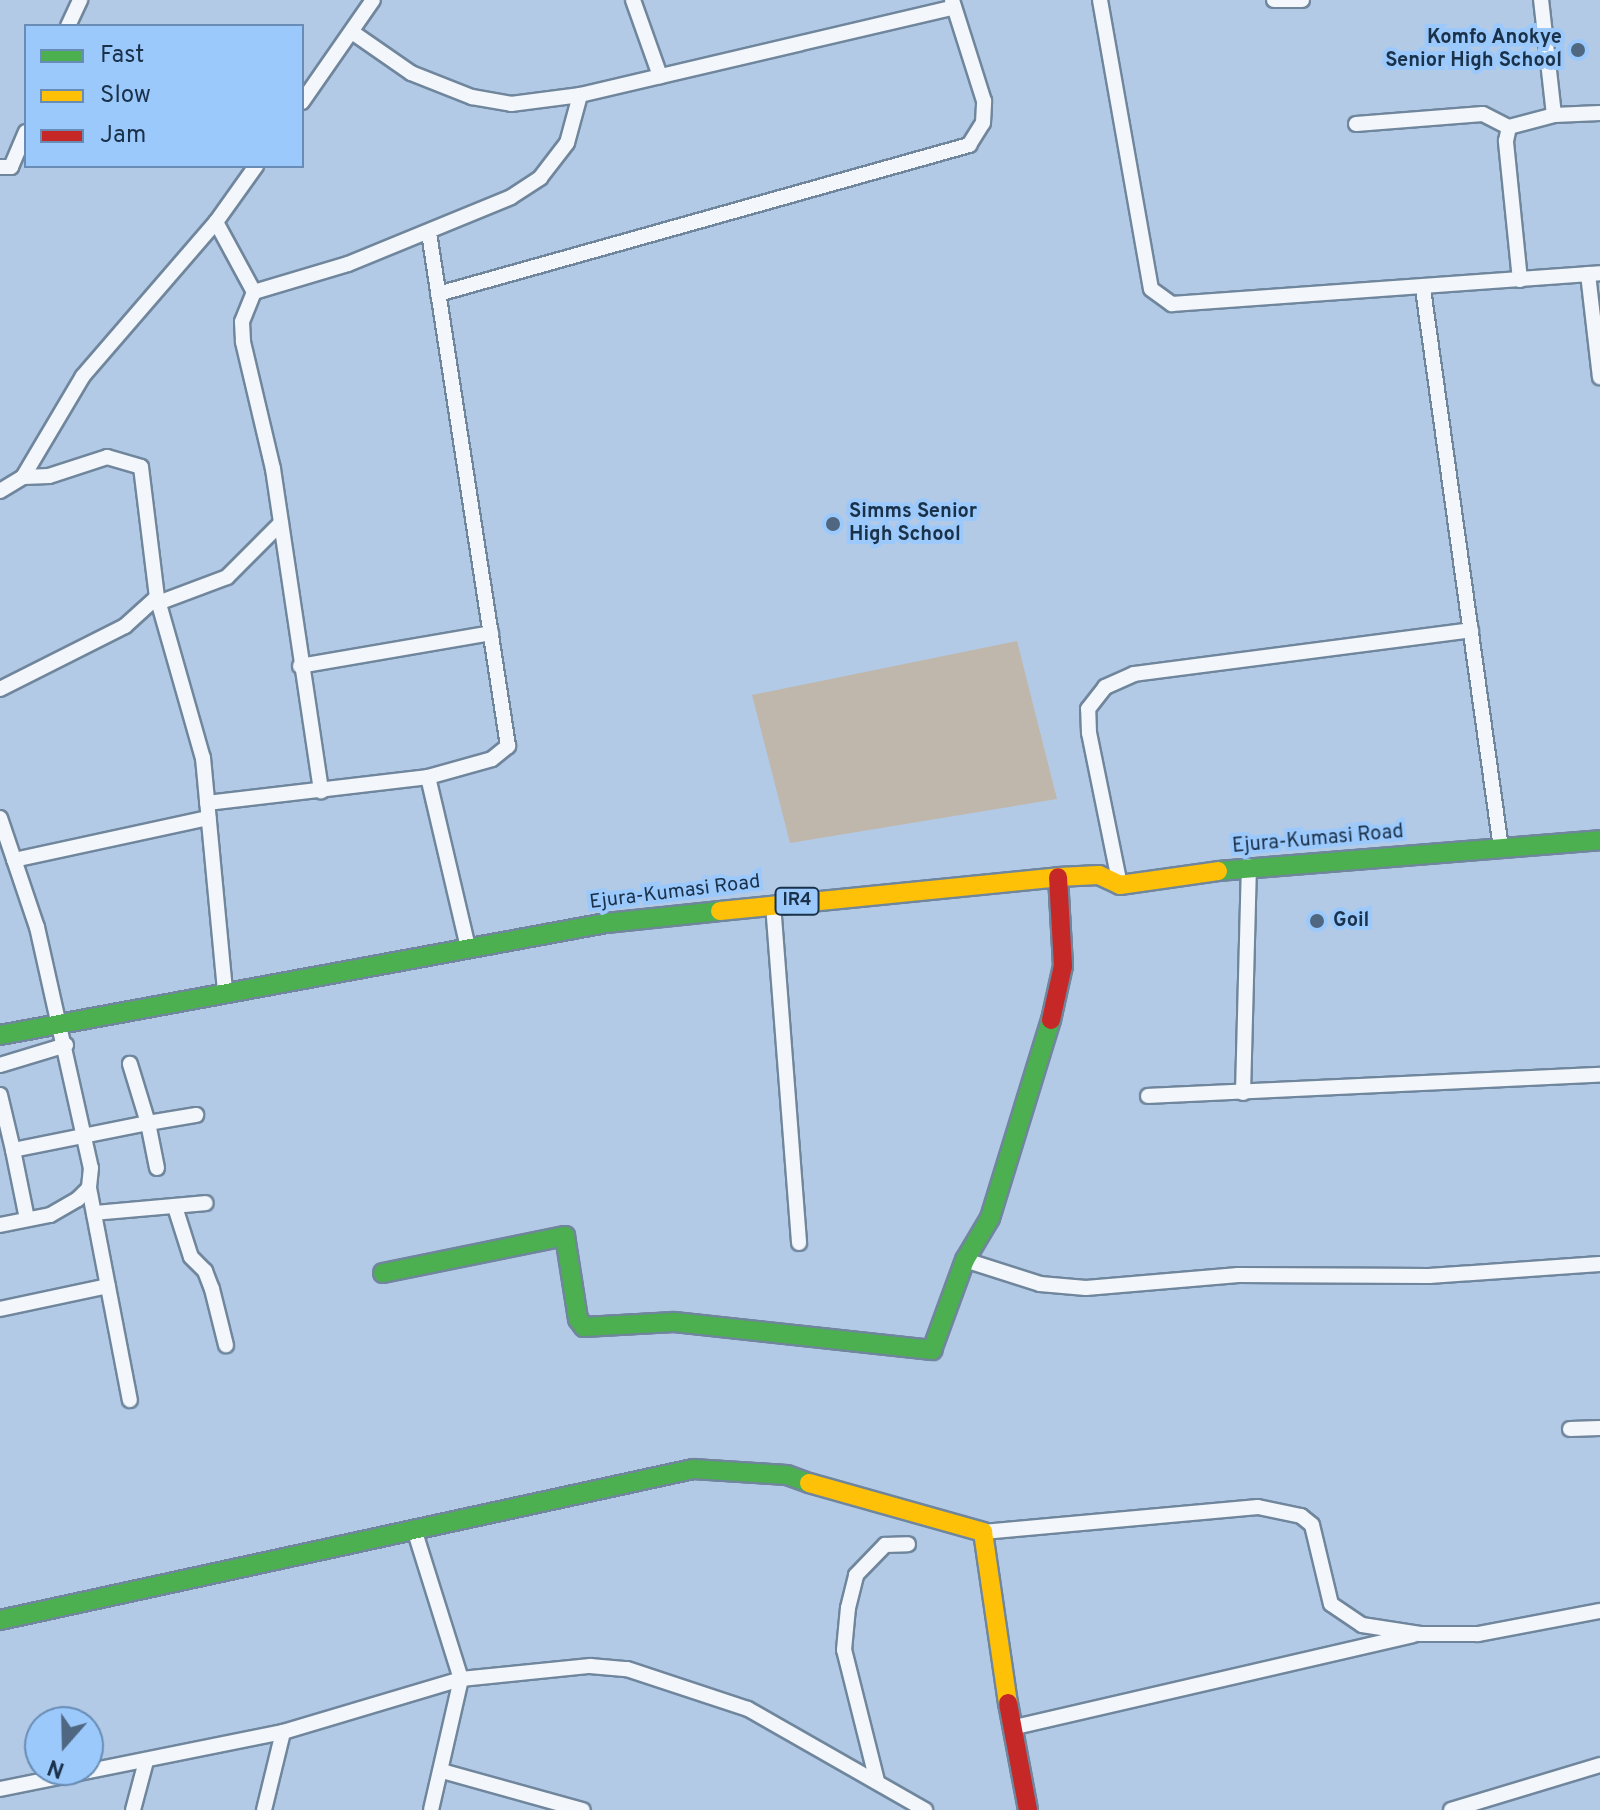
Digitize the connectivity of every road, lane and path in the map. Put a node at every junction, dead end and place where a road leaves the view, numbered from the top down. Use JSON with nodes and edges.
{"nodes":[{"id":1,"x":80,"y":0,"type":"edge"},
{"id":2,"x":373,"y":0,"type":"edge"},
{"id":3,"x":633,"y":0,"type":"edge"},
{"id":4,"x":1100,"y":0,"type":"edge"},
{"id":5,"x":1274,"y":0,"type":"edge"},
{"id":6,"x":1302,"y":0,"type":"edge"},
{"id":7,"x":1541,"y":0,"type":"edge"},
{"id":8,"x":953,"y":3,"type":"edge"},
{"id":9,"x":69,"y":24,"type":"edge"},
{"id":10,"x":352,"y":32,"type":"junction"},
{"id":11,"x":660,"y":76,"type":"junction"},
{"id":12,"x":580,"y":95,"type":"junction"},
{"id":13,"x":304,"y":99,"type":"edge"},
{"id":14,"x":1600,"y":113,"type":"edge"},
{"id":15,"x":1554,"y":115,"type":"junction"},
{"id":16,"x":1356,"y":124,"type":"dead end"},
{"id":17,"x":1509,"y":127,"type":"junction"},
{"id":18,"x":24,"y":137,"type":"edge"},
{"id":19,"x":0,"y":167,"type":"edge"},
{"id":20,"x":255,"y":168,"type":"edge"},
{"id":21,"x":216,"y":222,"type":"junction"},
{"id":22,"x":429,"y":233,"type":"junction"},
{"id":23,"x":1594,"y":273,"type":"edge"},
{"id":24,"x":1520,"y":280,"type":"junction"},
{"id":25,"x":1423,"y":289,"type":"junction"},
{"id":26,"x":254,"y":292,"type":"junction"},
{"id":27,"x":438,"y":294,"type":"junction"},
{"id":28,"x":1600,"y":377,"type":"edge"},
{"id":29,"x":23,"y":477,"type":"junction"},
{"id":30,"x":0,"y":491,"type":"edge"},
{"id":31,"x":281,"y":523,"type":"junction"},
{"id":32,"x":157,"y":600,"type":"junction"},
{"id":33,"x":1471,"y":630,"type":"junction"},
{"id":34,"x":491,"y":633,"type":"junction"},
{"id":35,"x":300,"y":666,"type":"junction"},
{"id":36,"x":0,"y":689,"type":"edge"},
{"id":37,"x":428,"y":777,"type":"junction"},
{"id":38,"x":321,"y":791,"type":"junction"},
{"id":39,"x":207,"y":803,"type":"junction"},
{"id":40,"x":0,"y":818,"type":"edge"},
{"id":41,"x":209,"y":818,"type":"junction"},
{"id":42,"x":1600,"y":840,"type":"edge"},
{"id":43,"x":1501,"y":848,"type":"junction"},
{"id":44,"x":14,"y":860,"type":"junction"},
{"id":45,"x":1249,"y":866,"type":"junction"},
{"id":46,"x":1058,"y":877,"type":"junction"},
{"id":47,"x":1120,"y":885,"type":"junction"},
{"id":48,"x":773,"y":904,"type":"junction"},
{"id":49,"x":468,"y":948,"type":"junction"},
{"id":50,"x":225,"y":991,"type":"junction"},
{"id":51,"x":61,"y":1021,"type":"junction"},
{"id":52,"x":0,"y":1035,"type":"edge"},
{"id":53,"x":66,"y":1045,"type":"junction"},
{"id":54,"x":130,"y":1064,"type":"dead end"},
{"id":55,"x":0,"y":1065,"type":"edge"},
{"id":56,"x":1600,"y":1075,"type":"edge"},
{"id":57,"x":1243,"y":1093,"type":"junction"},
{"id":58,"x":0,"y":1095,"type":"edge"},
{"id":59,"x":1148,"y":1096,"type":"dead end"},
{"id":60,"x":196,"y":1115,"type":"dead end"},
{"id":61,"x":148,"y":1123,"type":"junction"},
{"id":62,"x":82,"y":1138,"type":"junction"},
{"id":63,"x":13,"y":1150,"type":"junction"},
{"id":64,"x":157,"y":1168,"type":"dead end"},
{"id":65,"x":89,"y":1188,"type":"junction"},
{"id":66,"x":206,"y":1203,"type":"dead end"},
{"id":67,"x":175,"y":1207,"type":"junction"},
{"id":68,"x":94,"y":1213,"type":"junction"},
{"id":69,"x":27,"y":1219,"type":"junction"},
{"id":70,"x":0,"y":1225,"type":"edge"},
{"id":71,"x":799,"y":1243,"type":"dead end"},
{"id":72,"x":965,"y":1260,"type":"junction"},
{"id":73,"x":1600,"y":1264,"type":"edge"},
{"id":74,"x":383,"y":1273,"type":"dead end"},
{"id":75,"x":108,"y":1286,"type":"junction"},
{"id":76,"x":0,"y":1309,"type":"edge"},
{"id":77,"x":226,"y":1345,"type":"dead end"},
{"id":78,"x":130,"y":1400,"type":"dead end"},
{"id":79,"x":1600,"y":1428,"type":"edge"},
{"id":80,"x":1570,"y":1429,"type":"dead end"},
{"id":81,"x":414,"y":1529,"type":"junction"},
{"id":82,"x":983,"y":1532,"type":"junction"},
{"id":83,"x":908,"y":1544,"type":"dead end"},
{"id":84,"x":1600,"y":1611,"type":"edge"},
{"id":85,"x":0,"y":1620,"type":"edge"},
{"id":86,"x":1420,"y":1634,"type":"junction"},
{"id":87,"x":461,"y":1679,"type":"junction"},
{"id":88,"x":1015,"y":1727,"type":"junction"},
{"id":89,"x":283,"y":1732,"type":"junction"},
{"id":90,"x":146,"y":1761,"type":"junction"},
{"id":91,"x":1600,"y":1765,"type":"edge"},
{"id":92,"x":442,"y":1771,"type":"junction"},
{"id":93,"x":877,"y":1781,"type":"junction"},
{"id":94,"x":0,"y":1789,"type":"edge"},
{"id":95,"x":1458,"y":1809,"type":"edge"},
{"id":96,"x":133,"y":1810,"type":"edge"},
{"id":97,"x":264,"y":1810,"type":"edge"},
{"id":98,"x":431,"y":1810,"type":"edge"},
{"id":99,"x":583,"y":1810,"type":"edge"},
{"id":100,"x":925,"y":1810,"type":"edge"},
{"id":101,"x":1028,"y":1810,"type":"edge"}],
"edges":[{"from":1,"to":9,"type":"street"},
{"from":2,"to":10,"type":"street"},
{"from":3,"to":11,"type":"street"},
{"from":4,"to":25,"type":"street"},
{"from":5,"to":6,"type":"street"},
{"from":7,"to":15,"type":"street"},
{"from":8,"to":11,"type":"street"},
{"from":8,"to":27,"type":"street"},
{"from":10,"to":12,"type":"street"},
{"from":10,"to":13,"type":"street"},
{"from":11,"to":12,"type":"street"},
{"from":12,"to":22,"type":"street"},
{"from":14,"to":15,"type":"street"},
{"from":15,"to":17,"type":"street"},
{"from":16,"to":17,"type":"street"},
{"from":17,"to":24,"type":"street"},
{"from":18,"to":19,"type":"street"},
{"from":20,"to":21,"type":"street"},
{"from":21,"to":26,"type":"street"},
{"from":21,"to":29,"type":"street"},
{"from":22,"to":26,"type":"street"},
{"from":22,"to":27,"type":"street"},
{"from":23,"to":24,"type":"street"},
{"from":23,"to":28,"type":"street"},
{"from":24,"to":25,"type":"street"},
{"from":25,"to":33,"type":"street"},
{"from":26,"to":31,"type":"street"},
{"from":27,"to":34,"type":"street"},
{"from":29,"to":30,"type":"street"},
{"from":29,"to":32,"type":"street"},
{"from":31,"to":32,"type":"street"},
{"from":31,"to":35,"type":"street"},
{"from":32,"to":36,"type":"street"},
{"from":32,"to":39,"type":"street"},
{"from":33,"to":43,"type":"street"},
{"from":33,"to":47,"type":"street"},
{"from":34,"to":35,"type":"street"},
{"from":34,"to":37,"type":"street"},
{"from":35,"to":38,"type":"street"},
{"from":37,"to":38,"type":"street"},
{"from":37,"to":49,"type":"street"},
{"from":38,"to":39,"type":"street"},
{"from":39,"to":41,"type":"street"},
{"from":40,"to":44,"type":"street"},
{"from":41,"to":44,"type":"street"},
{"from":41,"to":50,"type":"street"},
{"from":42,"to":43,"type":"street","name":"Ejura-Kumasi Road","number":"IR4"},
{"from":43,"to":45,"type":"street","name":"Ejura-Kumasi Road","number":"IR4"},
{"from":44,"to":51,"type":"street"},
{"from":45,"to":47,"type":"street","name":"Ejura-Kumasi Road","number":"IR4"},
{"from":45,"to":57,"type":"street"},
{"from":46,"to":47,"type":"street","name":"Ejura-Kumasi Road","number":"IR4"},
{"from":46,"to":48,"type":"street","name":"Ejura-Kumasi Road","number":"IR4"},
{"from":46,"to":72,"type":"street"},
{"from":48,"to":49,"type":"street","name":"Ejura-Kumasi Road","number":"IR4"},
{"from":48,"to":71,"type":"street"},
{"from":49,"to":50,"type":"street","name":"Ejura-Kumasi Road","number":"IR4"},
{"from":50,"to":51,"type":"street","name":"Ejura-Kumasi Road","number":"IR4"},
{"from":51,"to":52,"type":"street","name":"Ejura-Kumasi Road","number":"IR4"},
{"from":51,"to":53,"type":"street"},
{"from":53,"to":55,"type":"street"},
{"from":53,"to":62,"type":"street"},
{"from":54,"to":61,"type":"street"},
{"from":56,"to":57,"type":"street"},
{"from":57,"to":59,"type":"street"},
{"from":58,"to":63,"type":"street"},
{"from":60,"to":61,"type":"street"},
{"from":61,"to":62,"type":"street"},
{"from":61,"to":64,"type":"street"},
{"from":62,"to":63,"type":"street"},
{"from":62,"to":65,"type":"street"},
{"from":63,"to":69,"type":"street"},
{"from":65,"to":68,"type":"street"},
{"from":65,"to":69,"type":"street"},
{"from":66,"to":67,"type":"street"},
{"from":67,"to":68,"type":"street"},
{"from":67,"to":77,"type":"street"},
{"from":68,"to":75,"type":"street"},
{"from":69,"to":70,"type":"street"},
{"from":72,"to":73,"type":"street"},
{"from":72,"to":74,"type":"street"},
{"from":75,"to":76,"type":"street"},
{"from":75,"to":78,"type":"street"},
{"from":79,"to":80,"type":"street"},
{"from":81,"to":82,"type":"street"},
{"from":81,"to":85,"type":"street"},
{"from":81,"to":87,"type":"street"},
{"from":82,"to":86,"type":"street"},
{"from":82,"to":88,"type":"street"},
{"from":83,"to":93,"type":"street"},
{"from":84,"to":86,"type":"street"},
{"from":86,"to":88,"type":"street"},
{"from":87,"to":89,"type":"street"},
{"from":87,"to":92,"type":"street"},
{"from":87,"to":93,"type":"street"},
{"from":88,"to":101,"type":"street"},
{"from":89,"to":90,"type":"street"},
{"from":89,"to":97,"type":"street"},
{"from":90,"to":94,"type":"street"},
{"from":90,"to":96,"type":"street"},
{"from":91,"to":95,"type":"street"},
{"from":92,"to":98,"type":"street"},
{"from":92,"to":99,"type":"street"},
{"from":93,"to":100,"type":"street"}]}
